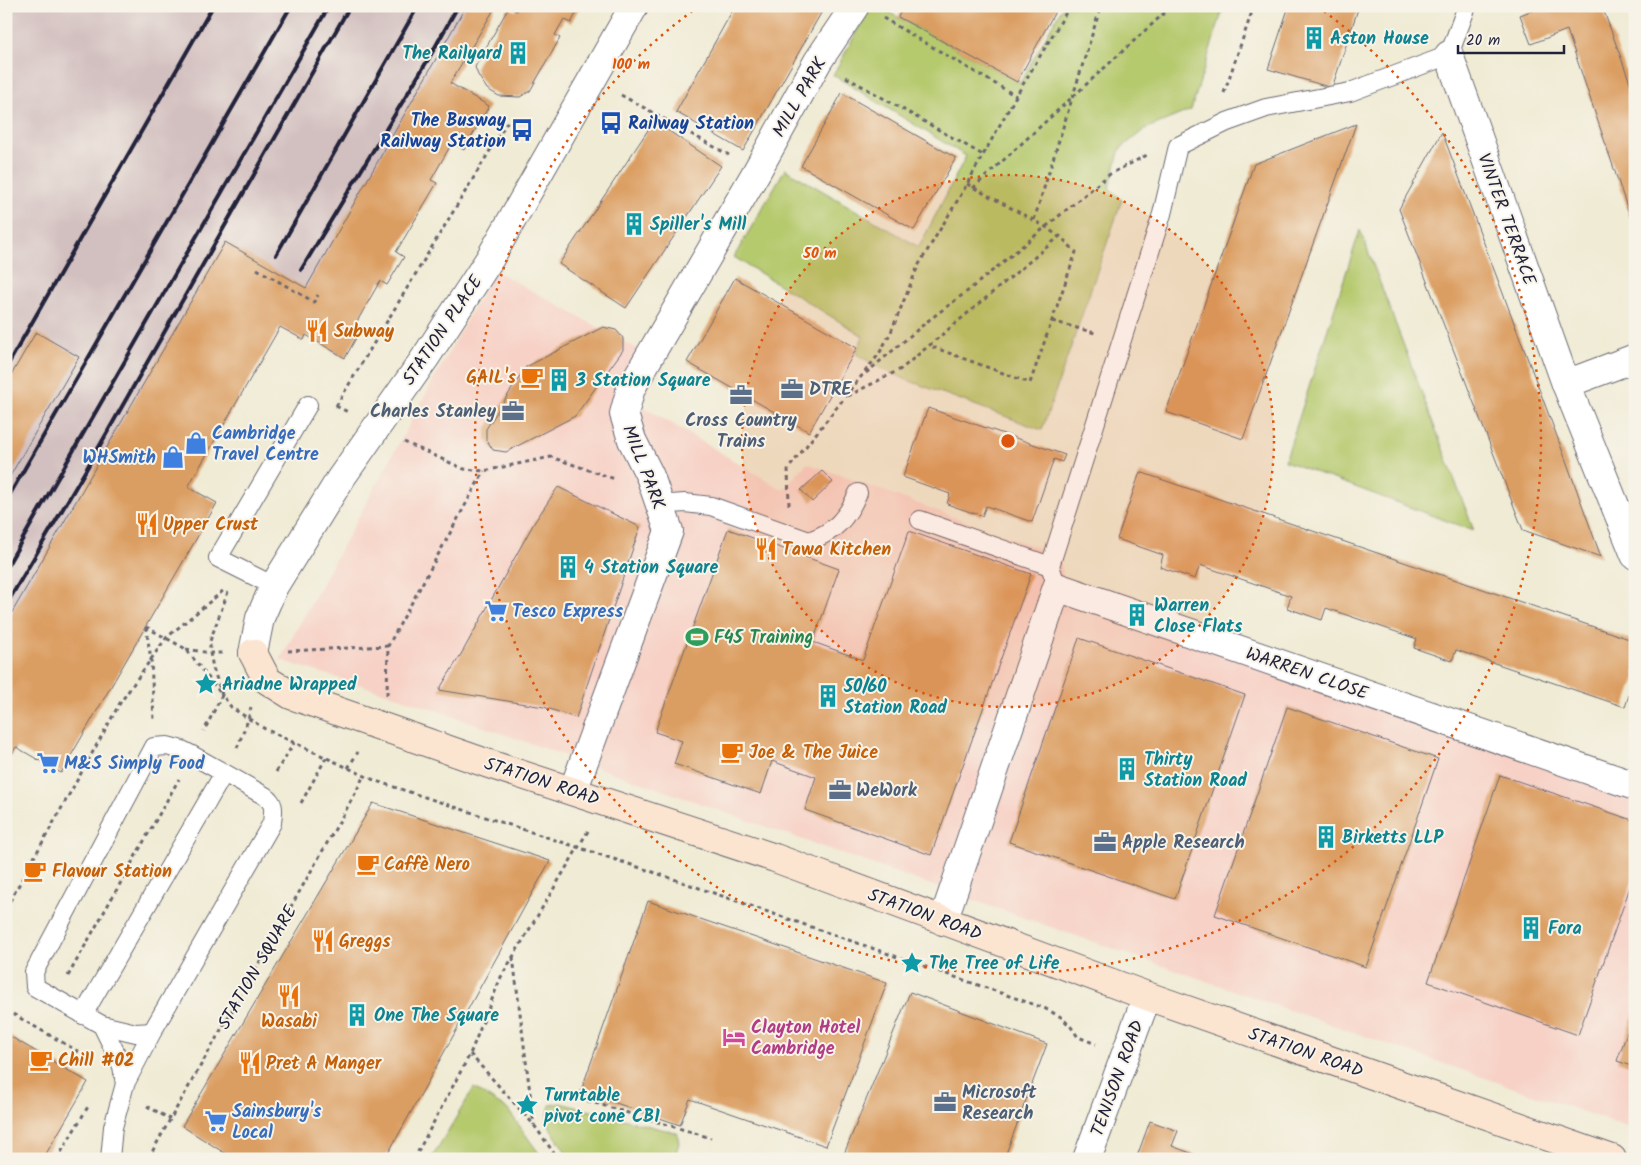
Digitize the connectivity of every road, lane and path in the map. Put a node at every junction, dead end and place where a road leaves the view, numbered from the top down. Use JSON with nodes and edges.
{"nodes":[{"id":1,"x":634,"y":6,"type":"edge"},
{"id":2,"x":854,"y":6,"type":"edge"},
{"id":3,"x":1070,"y":6,"type":"edge"},
{"id":4,"x":1101,"y":6,"type":"edge"},
{"id":5,"x":1172,"y":6,"type":"edge"},
{"id":6,"x":1254,"y":6,"type":"edge"},
{"id":7,"x":1467,"y":6,"type":"edge"},
{"id":8,"x":881,"y":17,"type":"dead end"},
{"id":9,"x":818,"y":61,"type":"junction"},
{"id":10,"x":1452,"y":64,"type":"junction"},
{"id":11,"x":592,"y":79,"type":"junction"},
{"id":12,"x":1016,"y":96,"type":"junction"},
{"id":13,"x":1072,"y":98,"type":"junction"},
{"id":14,"x":510,"y":119,"type":"dead end"},
{"id":15,"x":1227,"y":122,"type":"junction"},
{"id":16,"x":1178,"y":146,"type":"junction"},
{"id":17,"x":983,"y":155,"type":"junction"},
{"id":18,"x":757,"y":171,"type":"junction"},
{"id":19,"x":967,"y":184,"type":"junction"},
{"id":20,"x":973,"y":188,"type":"junction"},
{"id":21,"x":1034,"y":220,"type":"junction"},
{"id":22,"x":1046,"y":227,"type":"junction"},
{"id":23,"x":1059,"y":237,"type":"junction"},
{"id":24,"x":257,"y":269,"type":"dead end"},
{"id":25,"x":318,"y":295,"type":"dead end"},
{"id":26,"x":1052,"y":321,"type":"junction"},
{"id":27,"x":1084,"y":330,"type":"dead end"},
{"id":28,"x":930,"y":346,"type":"junction"},
{"id":29,"x":1635,"y":358,"type":"edge"},
{"id":30,"x":860,"y":378,"type":"junction"},
{"id":31,"x":1566,"y":384,"type":"junction"},
{"id":32,"x":846,"y":397,"type":"junction"},
{"id":33,"x":308,"y":405,"type":"dead end"},
{"id":34,"x":336,"y":406,"type":"junction"},
{"id":35,"x":331,"y":414,"type":"dead end"},
{"id":36,"x":376,"y":428,"type":"junction"},
{"id":37,"x":484,"y":471,"type":"junction"},
{"id":38,"x":858,"y":493,"type":"dead end"},
{"id":39,"x":658,"y":500,"type":"junction"},
{"id":40,"x":920,"y":520,"type":"dead end"},
{"id":41,"x":780,"y":531,"type":"junction"},
{"id":42,"x":1635,"y":555,"type":"edge"},
{"id":43,"x":1053,"y":576,"type":"junction"},
{"id":44,"x":274,"y":586,"type":"junction"},
{"id":45,"x":166,"y":638,"type":"junction"},
{"id":46,"x":253,"y":653,"type":"joint"},
{"id":47,"x":151,"y":660,"type":"junction"},
{"id":48,"x":222,"y":695,"type":"junction"},
{"id":49,"x":252,"y":703,"type":"dead end"},
{"id":50,"x":248,"y":720,"type":"junction"},
{"id":51,"x":373,"y":725,"type":"junction"},
{"id":52,"x":154,"y":747,"type":"junction"},
{"id":53,"x":192,"y":755,"type":"junction"},
{"id":54,"x":348,"y":768,"type":"junction"},
{"id":55,"x":224,"y":773,"type":"junction"},
{"id":56,"x":364,"y":775,"type":"junction"},
{"id":57,"x":1635,"y":786,"type":"edge"},
{"id":58,"x":572,"y":791,"type":"junction"},
{"id":59,"x":606,"y":802,"type":"junction"},
{"id":60,"x":578,"y":847,"type":"junction"},
{"id":61,"x":6,"y":908,"type":"edge"},
{"id":62,"x":943,"y":921,"type":"junction"},
{"id":63,"x":513,"y":957,"type":"junction"},
{"id":64,"x":1147,"y":996,"type":"junction"},
{"id":65,"x":54,"y":999,"type":"junction"},
{"id":66,"x":6,"y":1010,"type":"edge"},
{"id":67,"x":83,"y":1014,"type":"junction"},
{"id":68,"x":102,"y":1025,"type":"junction"},
{"id":69,"x":38,"y":1028,"type":"junction"},
{"id":70,"x":152,"y":1032,"type":"junction"},
{"id":71,"x":1125,"y":1053,"type":"junction"},
{"id":72,"x":470,"y":1054,"type":"junction"},
{"id":73,"x":88,"y":1057,"type":"dead end"},
{"id":74,"x":124,"y":1084,"type":"junction"},
{"id":75,"x":572,"y":1096,"type":"dead end"},
{"id":76,"x":92,"y":1100,"type":"dead end"},
{"id":77,"x":534,"y":1124,"type":"junction"},
{"id":78,"x":711,"y":1138,"type":"dead end"},
{"id":79,"x":57,"y":1159,"type":"edge"},
{"id":80,"x":110,"y":1159,"type":"edge"},
{"id":81,"x":153,"y":1159,"type":"edge"},
{"id":82,"x":414,"y":1159,"type":"edge"},
{"id":83,"x":558,"y":1159,"type":"edge"},
{"id":84,"x":1087,"y":1159,"type":"edge"},
{"id":85,"x":1612,"y":1159,"type":"edge"}],
"edges":[{"from":1,"to":11,"type":"street","name":"STATION PLACE"},
{"from":2,"to":9,"type":"street","name":"MILL PARK"},
{"from":3,"to":12,"type":"path"},
{"from":4,"to":13,"type":"path"},
{"from":5,"to":13,"type":"path"},
{"from":6,"to":15,"type":"path"},
{"from":7,"to":10,"type":"lane"},
{"from":8,"to":12,"type":"path"},
{"from":9,"to":17,"type":"path"},
{"from":9,"to":18,"type":"street","name":"MILL PARK"},
{"from":10,"to":15,"type":"lane"},
{"from":10,"to":31,"type":"street","name":"VINTER TERRACE"},
{"from":11,"to":18,"type":"path"},
{"from":11,"to":36,"type":"street","name":"STATION PLACE"},
{"from":12,"to":17,"type":"path"},
{"from":13,"to":20,"type":"path"},
{"from":13,"to":21,"type":"path"},
{"from":14,"to":34,"type":"path"},
{"from":15,"to":16,"type":"lane"},
{"from":16,"to":22,"type":"path"},
{"from":16,"to":43,"type":"lane"},
{"from":17,"to":19,"type":"path"},
{"from":18,"to":39,"type":"street","name":"MILL PARK"},
{"from":19,"to":20,"type":"path"},
{"from":19,"to":30,"type":"path"},
{"from":20,"to":21,"type":"path"},
{"from":21,"to":22,"type":"path"},
{"from":22,"to":23,"type":"path"},
{"from":22,"to":30,"type":"path"},
{"from":23,"to":26,"type":"path"},
{"from":23,"to":28,"type":"path"},
{"from":24,"to":25,"type":"path"},
{"from":26,"to":27,"type":"path"},
{"from":26,"to":28,"type":"path"},
{"from":28,"to":32,"type":"path"},
{"from":29,"to":31,"type":"street"},
{"from":30,"to":32,"type":"path"},
{"from":31,"to":42,"type":"street","name":"VINTER TERRACE"},
{"from":32,"to":41,"type":"path"},
{"from":33,"to":44,"type":"lane"},
{"from":34,"to":35,"type":"path"},
{"from":34,"to":36,"type":"path"},
{"from":36,"to":37,"type":"path"},
{"from":36,"to":44,"type":"street","name":"STATION PLACE"},
{"from":37,"to":39,"type":"path"},
{"from":37,"to":51,"type":"path"},
{"from":38,"to":41,"type":"lane"},
{"from":39,"to":41,"type":"lane"},
{"from":39,"to":58,"type":"street","name":"MILL PARK"},
{"from":40,"to":43,"type":"lane"},
{"from":43,"to":57,"type":"street","name":"WARREN CLOSE"},
{"from":43,"to":62,"type":"street"},
{"from":44,"to":46,"type":"street","name":"STATION PLACE"},
{"from":45,"to":47,"type":"path"},
{"from":45,"to":47,"type":"path"},
{"from":45,"to":48,"type":"path"},
{"from":45,"to":48,"type":"path"},
{"from":46,"to":51,"type":"street","name":"STATION ROAD"},
{"from":47,"to":52,"type":"path"},
{"from":47,"to":61,"type":"path"},
{"from":48,"to":50,"type":"path"},
{"from":48,"to":53,"type":"path"},
{"from":49,"to":50,"type":"path"},
{"from":50,"to":54,"type":"path"},
{"from":50,"to":55,"type":"path"},
{"from":51,"to":54,"type":"path"},
{"from":51,"to":58,"type":"street","name":"STATION ROAD"},
{"from":52,"to":53,"type":"lane"},
{"from":52,"to":65,"type":"lane"},
{"from":53,"to":55,"type":"lane"},
{"from":53,"to":65,"type":"path"},
{"from":54,"to":56,"type":"path"},
{"from":55,"to":67,"type":"lane"},
{"from":55,"to":70,"type":"lane"},
{"from":56,"to":60,"type":"path"},
{"from":56,"to":81,"type":"path","name":"STATION SQUARE"},
{"from":58,"to":59,"type":"street","name":"STATION ROAD"},
{"from":59,"to":60,"type":"path"},
{"from":59,"to":62,"type":"street","name":"STATION ROAD"},
{"from":60,"to":63,"type":"path"},
{"from":60,"to":71,"type":"path"},
{"from":62,"to":64,"type":"street","name":"STATION ROAD"},
{"from":63,"to":72,"type":"path"},
{"from":63,"to":77,"type":"path"},
{"from":64,"to":71,"type":"street","name":"TENISON ROAD"},
{"from":64,"to":85,"type":"street","name":"STATION ROAD"},
{"from":65,"to":67,"type":"lane"},
{"from":65,"to":69,"type":"path"},
{"from":66,"to":69,"type":"path"},
{"from":67,"to":68,"type":"lane"},
{"from":68,"to":70,"type":"lane"},
{"from":68,"to":74,"type":"lane"},
{"from":69,"to":73,"type":"path"},
{"from":70,"to":74,"type":"lane"},
{"from":71,"to":84,"type":"street","name":"TENISON ROAD"},
{"from":72,"to":77,"type":"path"},
{"from":72,"to":82,"type":"path"},
{"from":74,"to":80,"type":"lane"},
{"from":75,"to":78,"type":"path"},
{"from":76,"to":79,"type":"path"},
{"from":77,"to":83,"type":"path"}]}
